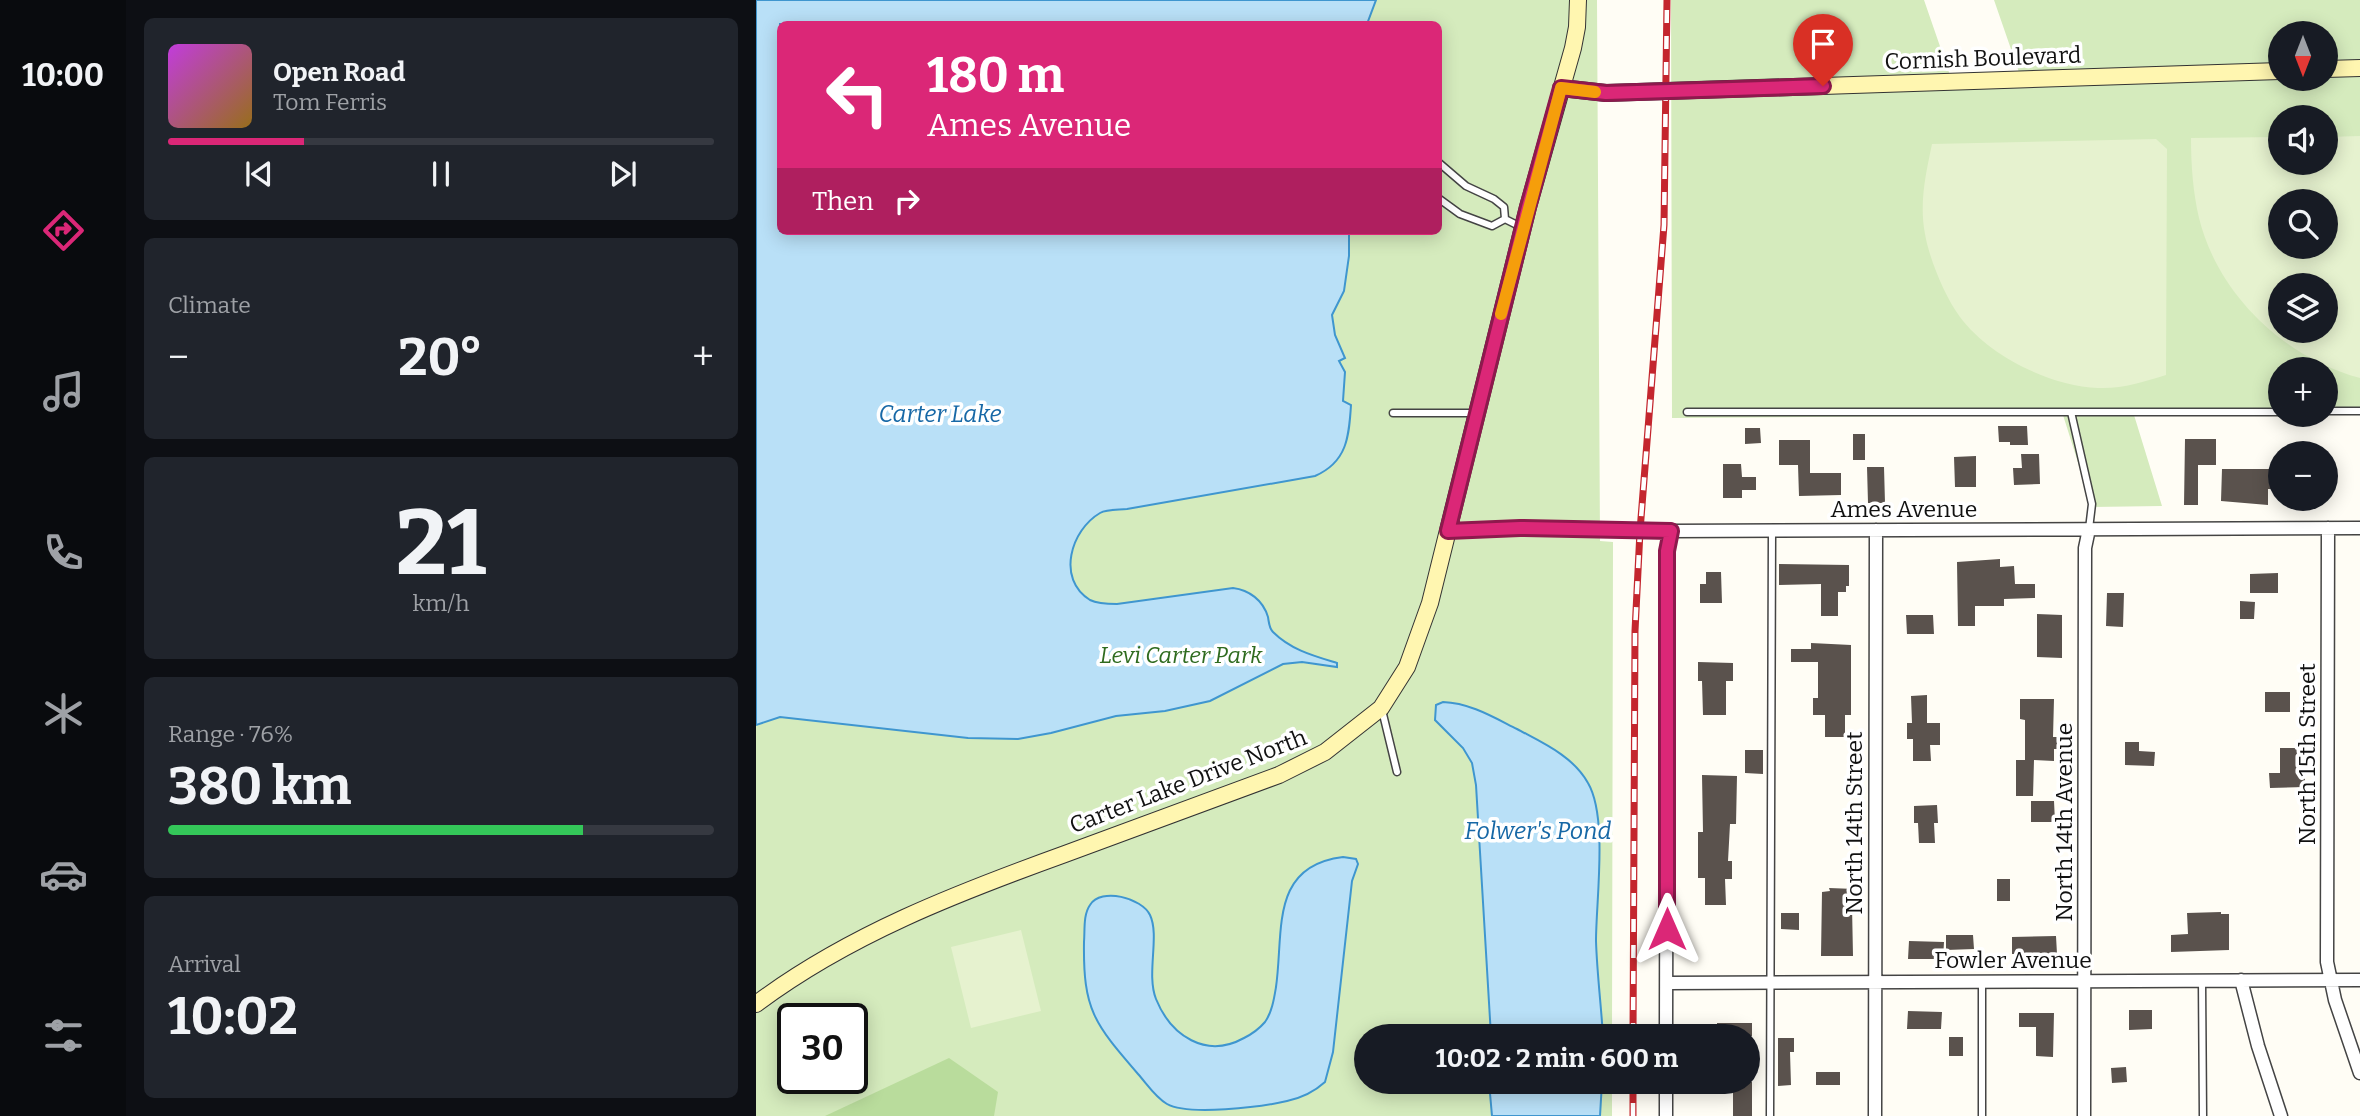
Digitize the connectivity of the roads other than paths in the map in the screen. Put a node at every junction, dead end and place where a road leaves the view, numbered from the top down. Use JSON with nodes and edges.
{"nodes":[{"id":1,"x":1578,"y":0,"type":"edge"},
{"id":2,"x":2360,"y":68,"type":"edge"},
{"id":3,"x":2338,"y":69,"type":"edge"},
{"id":4,"x":2268,"y":71,"type":"edge"},
{"id":5,"x":1561,"y":88,"type":"junction"},
{"id":6,"x":1442,"y":165,"type":"edge"},
{"id":7,"x":1442,"y":201,"type":"edge"},
{"id":8,"x":1505,"y":219,"type":"junction"},
{"id":9,"x":1522,"y":227,"type":"junction"},
{"id":10,"x":2338,"y":411,"type":"edge"},
{"id":11,"x":2360,"y":411,"type":"edge"},
{"id":12,"x":1687,"y":412,"type":"dead end"},
{"id":13,"x":2071,"y":412,"type":"junction"},
{"id":14,"x":2268,"y":412,"type":"edge"},
{"id":15,"x":1393,"y":413,"type":"dead end"},
{"id":16,"x":1476,"y":413,"type":"junction"},
{"id":17,"x":2328,"y":528,"type":"junction"},
{"id":18,"x":2360,"y":528,"type":"edge"},
{"id":19,"x":2089,"y":529,"type":"junction"},
{"id":20,"x":1876,"y":530,"type":"junction"},
{"id":21,"x":1448,"y":531,"type":"junction"},
{"id":22,"x":1671,"y":531,"type":"junction"},
{"id":23,"x":1772,"y":531,"type":"junction"},
{"id":24,"x":1381,"y":708,"type":"junction"},
{"id":25,"x":1397,"y":772,"type":"dead end"},
{"id":26,"x":2084,"y":980,"type":"junction"},
{"id":27,"x":2202,"y":980,"type":"junction"},
{"id":28,"x":2241,"y":980,"type":"junction"},
{"id":29,"x":2331,"y":980,"type":"junction"},
{"id":30,"x":2360,"y":980,"type":"edge"},
{"id":31,"x":1875,"y":981,"type":"junction"},
{"id":32,"x":1982,"y":981,"type":"junction"},
{"id":33,"x":1769,"y":982,"type":"junction"},
{"id":34,"x":1667,"y":983,"type":"junction"},
{"id":35,"x":756,"y":1004,"type":"edge"},
{"id":36,"x":1667,"y":1024,"type":"edge"},
{"id":37,"x":2360,"y":1073,"type":"edge"},
{"id":38,"x":1666,"y":1094,"type":"edge"},
{"id":39,"x":1666,"y":1116,"type":"edge"},
{"id":40,"x":1770,"y":1116,"type":"edge"},
{"id":41,"x":1875,"y":1116,"type":"edge"},
{"id":42,"x":1982,"y":1116,"type":"edge"},
{"id":43,"x":2084,"y":1116,"type":"edge"},
{"id":44,"x":2203,"y":1116,"type":"edge"},
{"id":45,"x":2281,"y":1116,"type":"edge"}],
"edges":[{"from":1,"to":5,"type":"street","name":"Carter Lake Drive North"},
{"from":2,"to":3,"type":"street"},
{"from":4,"to":5,"type":"street","name":"Cornish Boulevard"},
{"from":5,"to":9,"type":"street","name":"Carter Lake Drive North"},
{"from":6,"to":8,"type":"lane"},
{"from":7,"to":8,"type":"lane"},
{"from":8,"to":9,"type":"lane"},
{"from":9,"to":16,"type":"street","name":"Carter Lake Drive North"},
{"from":10,"to":11,"type":"lane"},
{"from":12,"to":13,"type":"lane"},
{"from":13,"to":14,"type":"lane"},
{"from":13,"to":19,"type":"lane"},
{"from":15,"to":16,"type":"lane"},
{"from":16,"to":21,"type":"street","name":"Carter Lake Drive North"},
{"from":17,"to":18,"type":"street","name":"Ames Avenue"},
{"from":17,"to":19,"type":"street","name":"Ames Avenue"},
{"from":17,"to":29,"type":"street","name":"North 15th Street"},
{"from":19,"to":20,"type":"street","name":"Ames Avenue"},
{"from":19,"to":26,"type":"street","name":"North 14th Avenue"},
{"from":20,"to":23,"type":"street","name":"Ames Avenue"},
{"from":20,"to":31,"type":"street","name":"North 14th Street"},
{"from":21,"to":22,"type":"street","name":"Ames Avenue"},
{"from":21,"to":24,"type":"street","name":"Carter Lake Drive North"},
{"from":22,"to":23,"type":"street","name":"Ames Avenue"},
{"from":22,"to":34,"type":"street"},
{"from":23,"to":33,"type":"lane"},
{"from":24,"to":25,"type":"lane"},
{"from":24,"to":35,"type":"street","name":"Carter Lake Drive North"},
{"from":26,"to":27,"type":"street","name":"Fowler Avenue"},
{"from":26,"to":32,"type":"street","name":"Fowler Avenue"},
{"from":26,"to":43,"type":"street","name":"North 14th Avenue"},
{"from":27,"to":28,"type":"street","name":"Fowler Avenue"},
{"from":27,"to":44,"type":"lane"},
{"from":28,"to":29,"type":"street","name":"Fowler Avenue"},
{"from":28,"to":45,"type":"street"},
{"from":29,"to":30,"type":"street","name":"Fowler Avenue"},
{"from":29,"to":37,"type":"street","name":"North 15th Street"},
{"from":31,"to":32,"type":"street","name":"Fowler Avenue"},
{"from":31,"to":33,"type":"street","name":"Fowler Avenue"},
{"from":31,"to":41,"type":"street","name":"North 14th Street"},
{"from":32,"to":42,"type":"lane"},
{"from":33,"to":34,"type":"street","name":"Fowler Avenue"},
{"from":33,"to":40,"type":"lane"},
{"from":34,"to":36,"type":"street"},
{"from":38,"to":39,"type":"street"}]}
